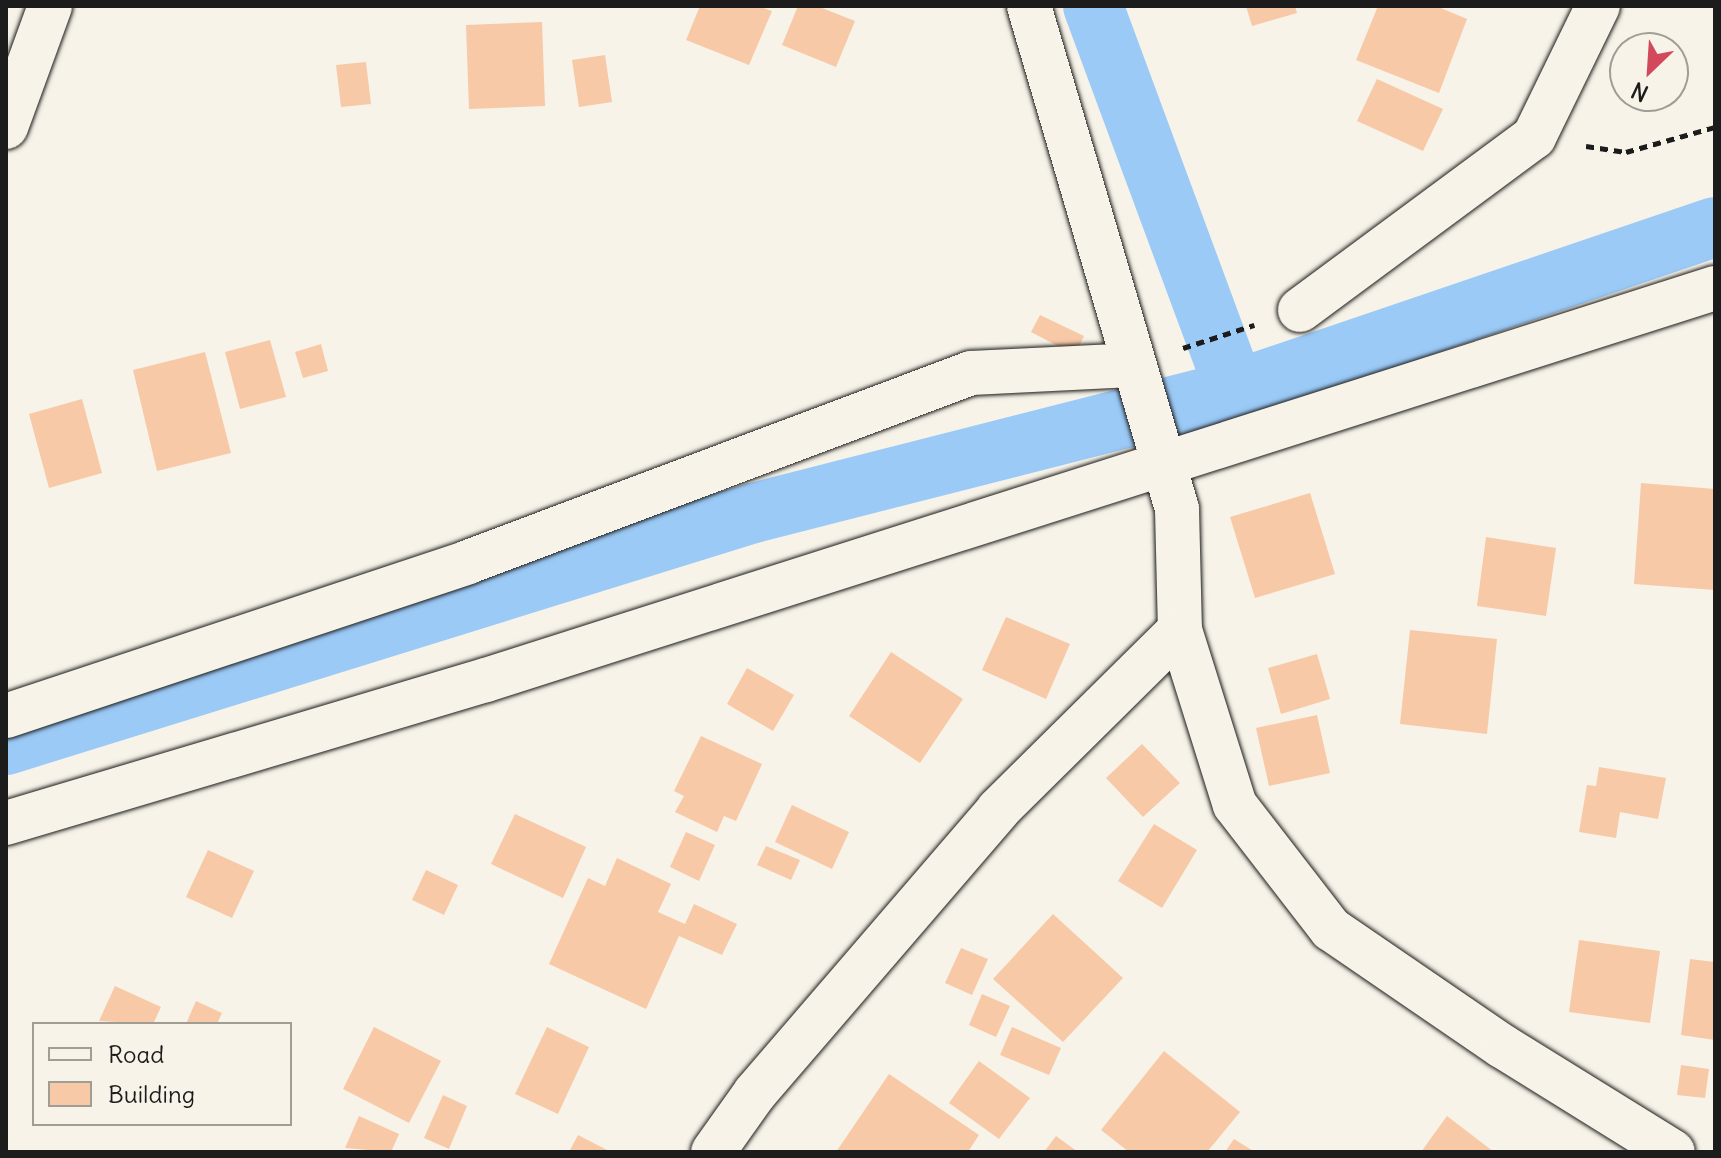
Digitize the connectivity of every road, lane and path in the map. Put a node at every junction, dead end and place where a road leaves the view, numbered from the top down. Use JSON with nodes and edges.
{"nodes":[{"id":1,"x":50,"y":6,"type":"edge"},
{"id":2,"x":1029,"y":6,"type":"edge"},
{"id":3,"x":1598,"y":6,"type":"edge"},
{"id":4,"x":6,"y":127,"type":"edge"},
{"id":5,"x":1715,"y":127,"type":"edge"},
{"id":6,"x":1534,"y":137,"type":"junction"},
{"id":7,"x":1715,"y":288,"type":"edge"},
{"id":8,"x":1300,"y":310,"type":"joint"},
{"id":9,"x":1181,"y":349,"type":"dead end"},
{"id":10,"x":1132,"y":367,"type":"junction"},
{"id":11,"x":1161,"y":463,"type":"junction"},
{"id":12,"x":1180,"y":630,"type":"junction"},
{"id":13,"x":6,"y":716,"type":"edge"},
{"id":14,"x":6,"y":823,"type":"edge"},
{"id":15,"x":713,"y":1152,"type":"edge"},
{"id":16,"x":1673,"y":1152,"type":"edge"}],
"edges":[{"from":1,"to":4,"type":"street"},
{"from":2,"to":10,"type":"street"},
{"from":3,"to":6,"type":"street"},
{"from":5,"to":6,"type":"path"},
{"from":6,"to":8,"type":"street"},
{"from":7,"to":11,"type":"street"},
{"from":8,"to":9,"type":"path"},
{"from":10,"to":11,"type":"street"},
{"from":10,"to":13,"type":"street"},
{"from":11,"to":12,"type":"street"},
{"from":11,"to":14,"type":"street"},
{"from":12,"to":15,"type":"street"},
{"from":12,"to":16,"type":"street"}]}
